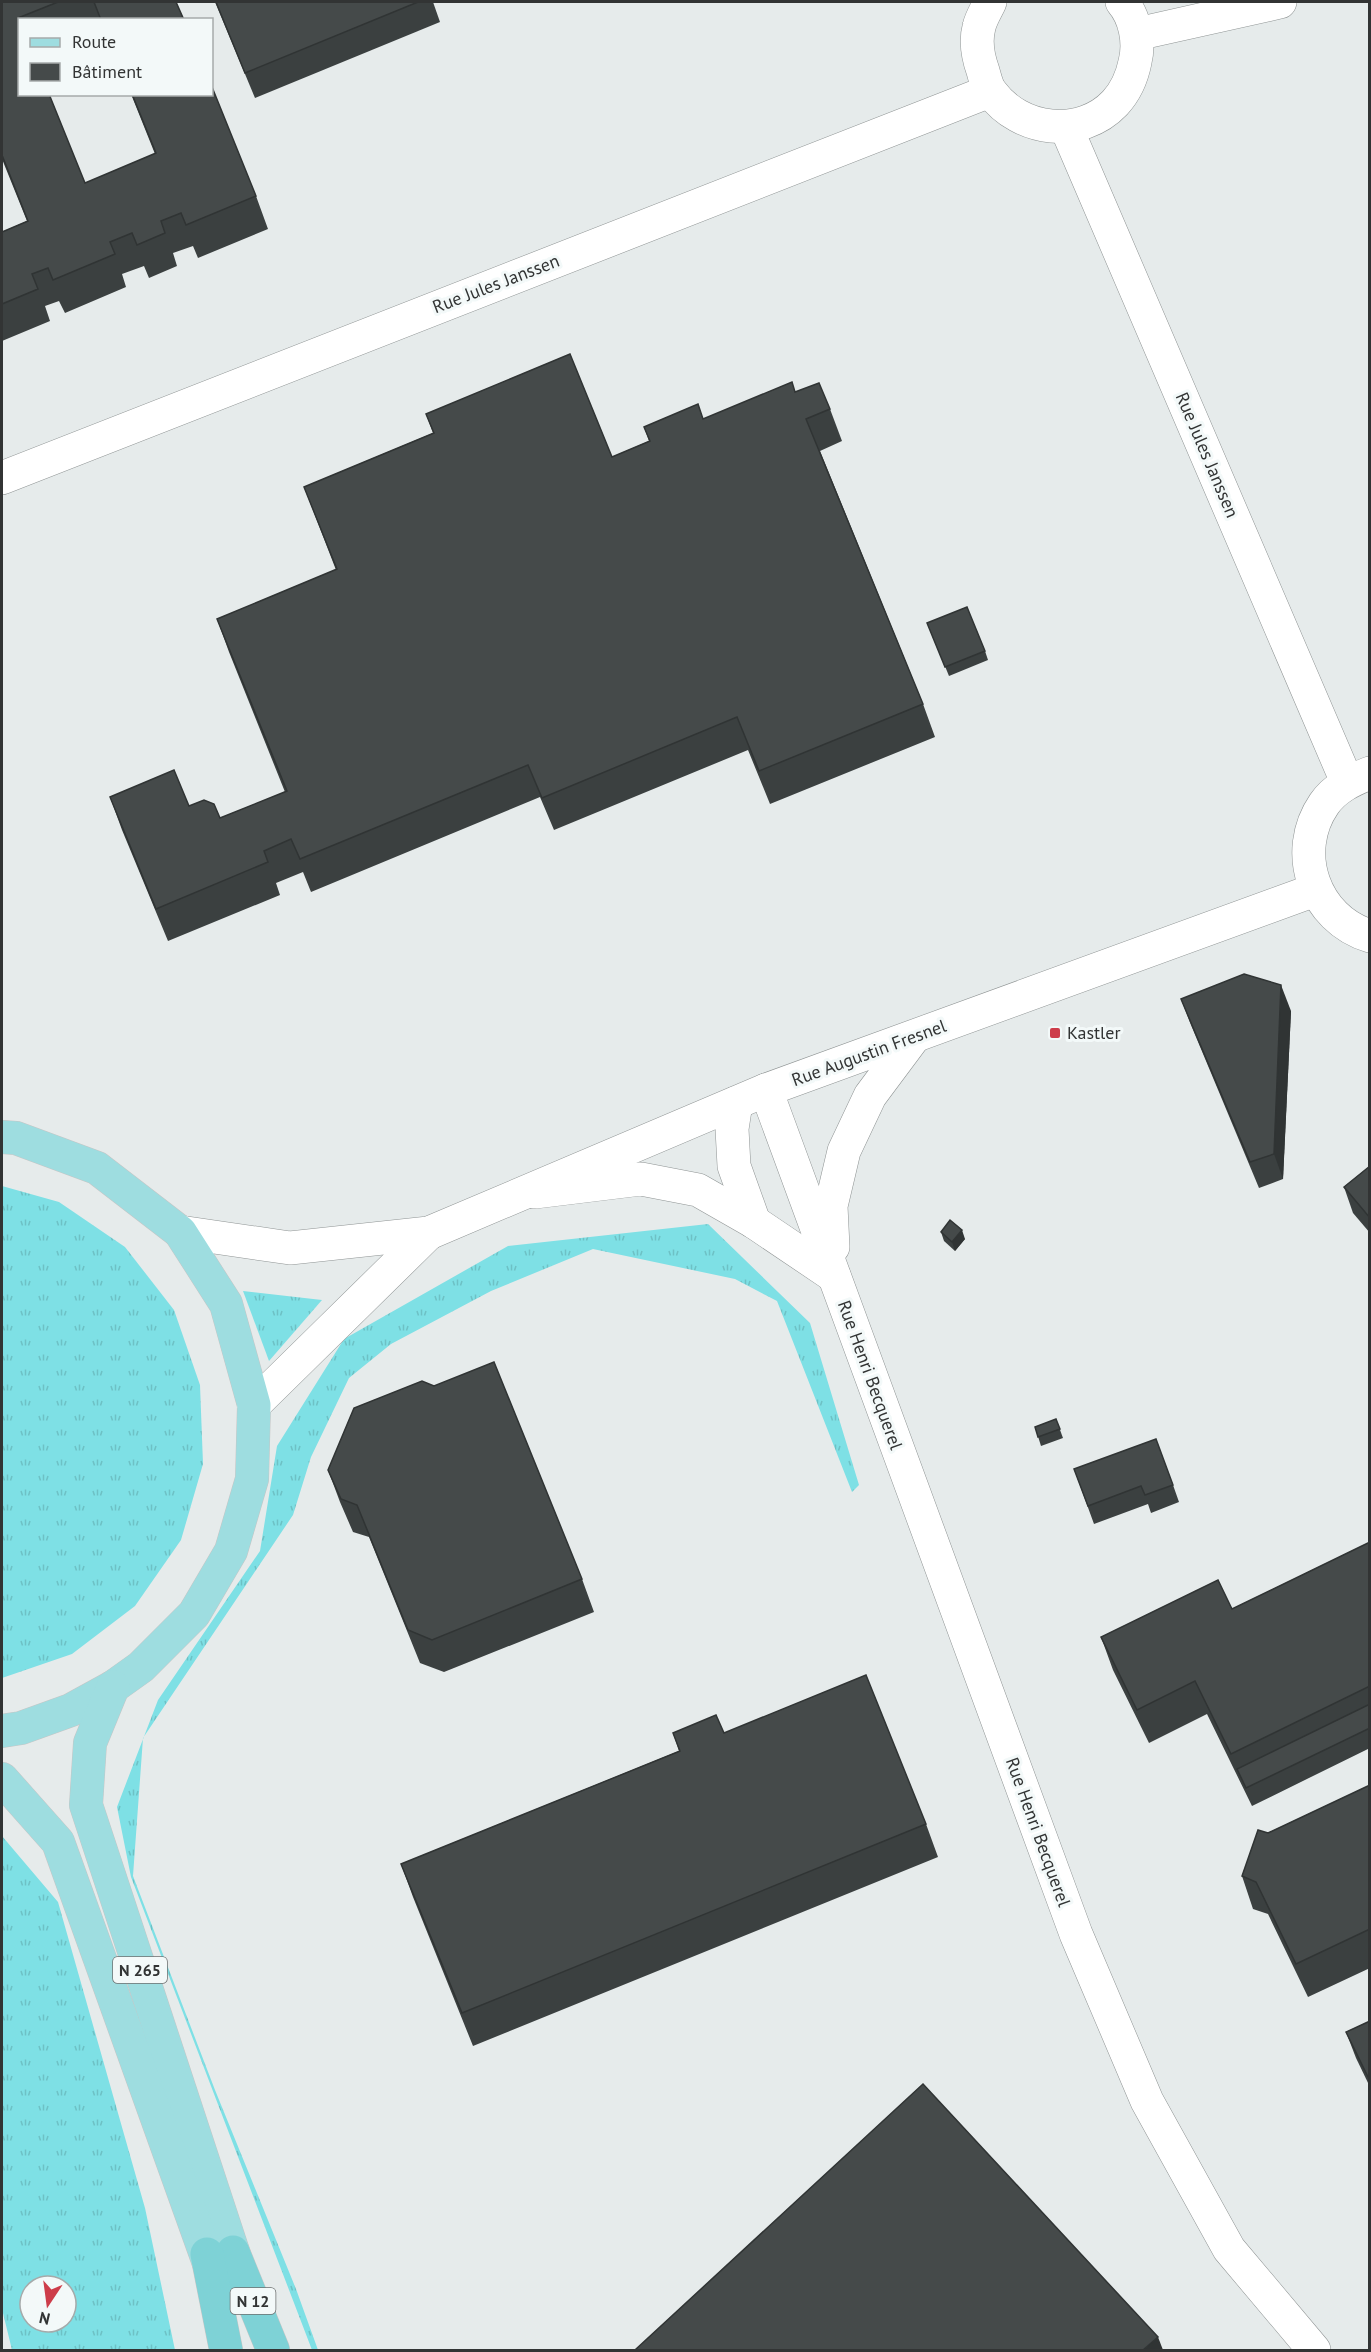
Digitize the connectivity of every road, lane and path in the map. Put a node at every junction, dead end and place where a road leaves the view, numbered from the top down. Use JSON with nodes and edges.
{"nodes":[{"id":1,"x":990,"y":2,"type":"edge"},
{"id":2,"x":1122,"y":2,"type":"edge"},
{"id":3,"x":1280,"y":2,"type":"edge"},
{"id":4,"x":1137,"y":34,"type":"junction"},
{"id":5,"x":990,"y":91,"type":"junction"},
{"id":6,"x":1066,"y":127,"type":"junction"},
{"id":7,"x":2,"y":478,"type":"edge"},
{"id":8,"x":1358,"y":778,"type":"edge"},
{"id":9,"x":1315,"y":890,"type":"junction"},
{"id":10,"x":1370,"y":936,"type":"edge"},
{"id":11,"x":914,"y":1036,"type":"junction"},
{"id":12,"x":766,"y":1090,"type":"junction"},
{"id":13,"x":736,"y":1102,"type":"junction"},
{"id":14,"x":2,"y":1137,"type":"edge"},
{"id":15,"x":519,"y":1194,"type":"junction"},
{"id":16,"x":754,"y":1222,"type":"junction"},
{"id":17,"x":180,"y":1233,"type":"junction"},
{"id":18,"x":429,"y":1233,"type":"junction"},
{"id":19,"x":834,"y":1276,"type":"junction"},
{"id":20,"x":254,"y":1405,"type":"junction"},
{"id":21,"x":113,"y":1687,"type":"junction"},
{"id":22,"x":2,"y":1731,"type":"edge"},
{"id":23,"x":2,"y":1779,"type":"edge"},
{"id":24,"x":220,"y":2253,"type":"junction"},
{"id":25,"x":226,"y":2350,"type":"edge"},
{"id":26,"x":237,"y":2350,"type":"edge"},
{"id":27,"x":264,"y":2350,"type":"edge"},
{"id":28,"x":273,"y":2350,"type":"edge"},
{"id":29,"x":1314,"y":2350,"type":"edge"}],
"edges":[{"from":1,"to":5,"type":"street"},
{"from":2,"to":4,"type":"street"},
{"from":3,"to":4,"type":"street"},
{"from":4,"to":6,"type":"street"},
{"from":5,"to":6,"type":"street"},
{"from":5,"to":7,"type":"street","name":"Rue Jules Janssen"},
{"from":6,"to":8,"type":"street","name":"Rue Jules Janssen"},
{"from":8,"to":9,"type":"street"},
{"from":9,"to":10,"type":"street"},
{"from":9,"to":11,"type":"street","name":"Rue Augustin Fresnel"},
{"from":11,"to":12,"type":"street","name":"Rue Augustin Fresnel"},
{"from":11,"to":19,"type":"street","name":"Rue Henri Becquerel"},
{"from":12,"to":13,"type":"street","name":"Rue Augustin Fresnel"},
{"from":12,"to":19,"type":"street","name":"Rue Henri Becquerel"},
{"from":13,"to":15,"type":"street","name":"Rue Augustin Fresnel"},
{"from":13,"to":16,"type":"street"},
{"from":14,"to":17,"type":"main road"},
{"from":15,"to":16,"type":"street"},
{"from":15,"to":18,"type":"street","name":"Rue Augustin Fresnel"},
{"from":16,"to":19,"type":"street"},
{"from":17,"to":18,"type":"street"},
{"from":17,"to":20,"type":"main road"},
{"from":18,"to":20,"type":"street"},
{"from":19,"to":29,"type":"street","name":"Rue Henri Becquerel"},
{"from":20,"to":21,"type":"main road"},
{"from":21,"to":22,"type":"main road"},
{"from":21,"to":24,"type":"main road","number":"N 265"},
{"from":23,"to":24,"type":"main road","number":"N 265"},
{"from":24,"to":25,"type":"highway","number":"N 12"},
{"from":24,"to":26,"type":"main road","number":"N 265"},
{"from":24,"to":27,"type":"main road","number":"N 265"},
{"from":24,"to":28,"type":"highway","number":"N 12"}]}
